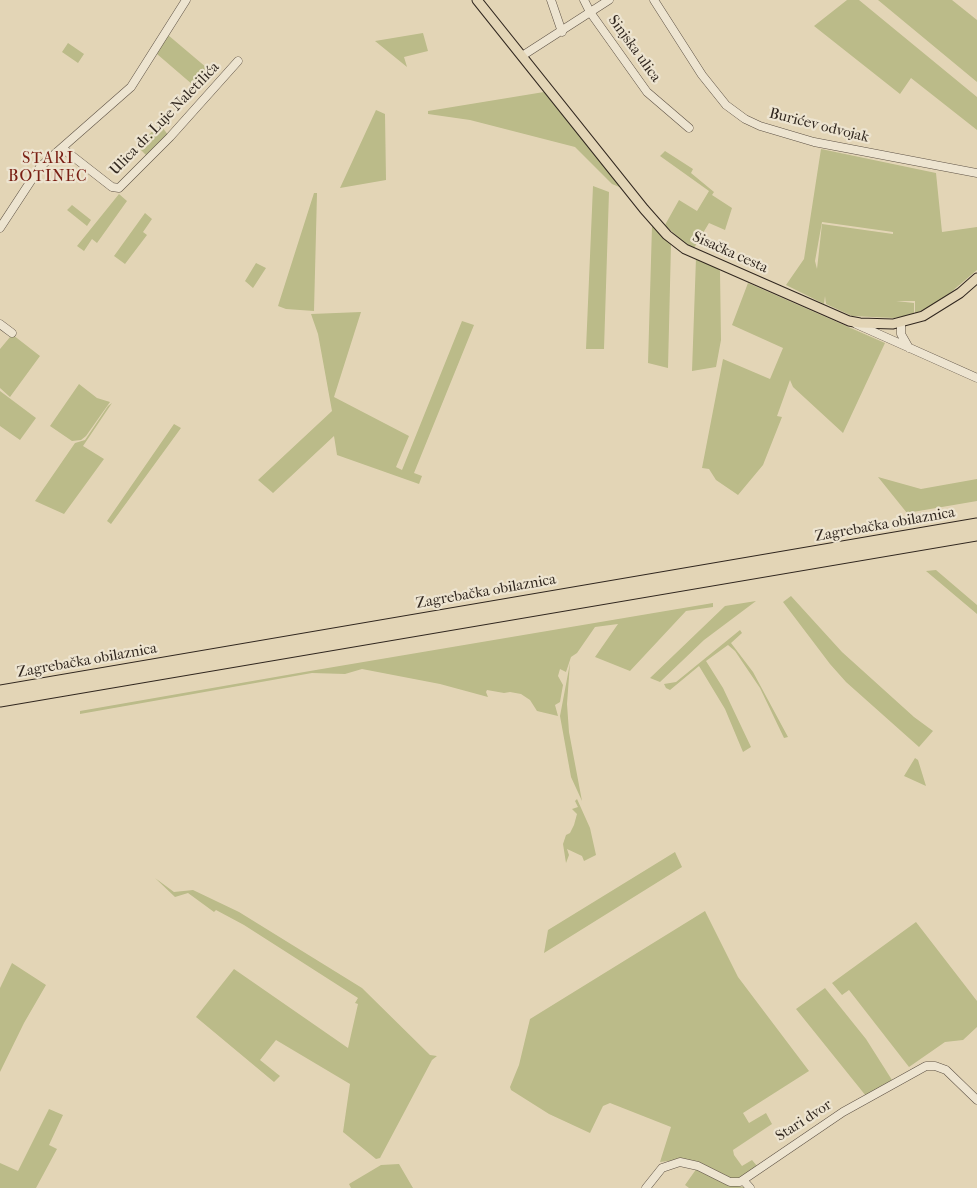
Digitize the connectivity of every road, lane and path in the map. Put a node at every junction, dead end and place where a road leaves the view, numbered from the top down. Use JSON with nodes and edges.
{"nodes":[{"id":1,"x":186,"y":0,"type":"edge"},
{"id":2,"x":477,"y":0,"type":"edge"},
{"id":3,"x":551,"y":0,"type":"edge"},
{"id":4,"x":584,"y":0,"type":"edge"},
{"id":5,"x":609,"y":0,"type":"edge"},
{"id":6,"x":654,"y":0,"type":"edge"},
{"id":7,"x":590,"y":12,"type":"junction"},
{"id":8,"x":562,"y":32,"type":"junction"},
{"id":9,"x":522,"y":56,"type":"junction"},
{"id":10,"x":238,"y":61,"type":"dead end"},
{"id":11,"x":689,"y":128,"type":"dead end"},
{"id":12,"x":62,"y":148,"type":"junction"},
{"id":13,"x":977,"y":173,"type":"edge"},
{"id":14,"x":0,"y":228,"type":"edge"},
{"id":15,"x":977,"y":278,"type":"edge"},
{"id":16,"x":848,"y":321,"type":"junction"},
{"id":17,"x":901,"y":323,"type":"junction"},
{"id":18,"x":0,"y":324,"type":"edge"},
{"id":19,"x":12,"y":333,"type":"dead end"},
{"id":20,"x":909,"y":348,"type":"junction"},
{"id":21,"x":977,"y":378,"type":"edge"},
{"id":22,"x":977,"y":524,"type":"edge"},
{"id":23,"x":977,"y":535,"type":"edge"},
{"id":24,"x":0,"y":691,"type":"edge"},
{"id":25,"x":0,"y":701,"type":"edge"},
{"id":26,"x":977,"y":1100,"type":"edge"},
{"id":27,"x":743,"y":1180,"type":"junction"},
{"id":28,"x":646,"y":1188,"type":"edge"},
{"id":29,"x":750,"y":1188,"type":"edge"}],
"edges":[{"from":1,"to":12,"type":"street"},
{"from":2,"to":9,"type":"main road","name":"Sisačka cesta"},
{"from":3,"to":8,"type":"street"},
{"from":4,"to":7,"type":"street","name":"Sinjska ulica"},
{"from":5,"to":7,"type":"street"},
{"from":6,"to":13,"type":"street","name":"Burićev odvojak"},
{"from":7,"to":8,"type":"street"},
{"from":7,"to":11,"type":"street","name":"Sinjska ulica"},
{"from":8,"to":9,"type":"street"},
{"from":9,"to":16,"type":"main road","name":"Sisačka cesta"},
{"from":10,"to":12,"type":"street","name":"Ulica dr. Luje Naletilića"},
{"from":12,"to":14,"type":"street"},
{"from":15,"to":17,"type":"main road","name":"Sisačka cesta"},
{"from":16,"to":17,"type":"main road","name":"Sisačka cesta"},
{"from":16,"to":20,"type":"street"},
{"from":17,"to":20,"type":"street"},
{"from":18,"to":19,"type":"street"},
{"from":20,"to":21,"type":"street"},
{"from":22,"to":24,"type":"highway","name":"Zagrebačka obilaznica"},
{"from":23,"to":25,"type":"highway","name":"Zagrebačka obilaznica"},
{"from":26,"to":27,"type":"street","name":"Stari dvor"},
{"from":27,"to":28,"type":"street"},
{"from":27,"to":29,"type":"street"}]}
